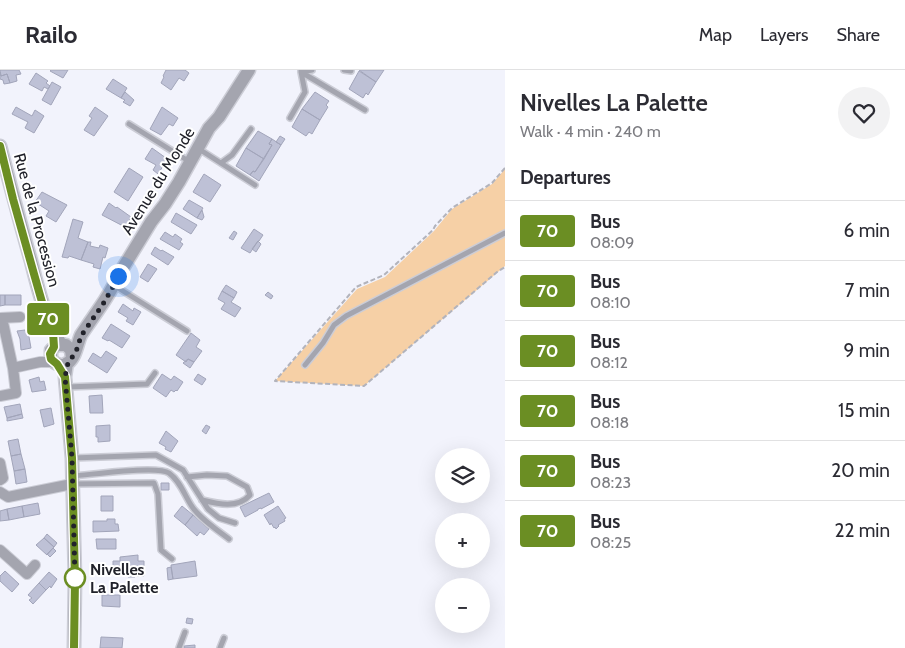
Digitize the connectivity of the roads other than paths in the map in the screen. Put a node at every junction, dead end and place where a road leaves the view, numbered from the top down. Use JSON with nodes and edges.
{"nodes":[{"id":1,"x":249,"y":70,"type":"edge"},
{"id":2,"x":312,"y":70,"type":"edge"},
{"id":3,"x":344,"y":70,"type":"edge"},
{"id":4,"x":351,"y":70,"type":"edge"},
{"id":5,"x":301,"y":71,"type":"edge"},
{"id":6,"x":365,"y":110,"type":"dead end"},
{"id":7,"x":290,"y":118,"type":"dead end"},
{"id":8,"x":129,"y":124,"type":"dead end"},
{"id":9,"x":251,"y":129,"type":"dead end"},
{"id":10,"x":0,"y":146,"type":"edge"},
{"id":11,"x":198,"y":148,"type":"junction"},
{"id":12,"x":191,"y":162,"type":"junction"},
{"id":13,"x":221,"y":163,"type":"junction"},
{"id":14,"x":255,"y":185,"type":"dead end"},
{"id":15,"x":505,"y":234,"type":"edge"},
{"id":16,"x":114,"y":285,"type":"junction"},
{"id":17,"x":1,"y":318,"type":"edge"},
{"id":18,"x":20,"y":318,"type":"dead end"},
{"id":19,"x":187,"y":331,"type":"dead end"},
{"id":20,"x":60,"y":355,"type":"junction"},
{"id":21,"x":305,"y":365,"type":"dead end"},
{"id":22,"x":13,"y":368,"type":"junction"},
{"id":23,"x":154,"y":373,"type":"dead end"},
{"id":24,"x":66,"y":382,"type":"junction"},
{"id":25,"x":0,"y":396,"type":"edge"},
{"id":26,"x":72,"y":458,"type":"junction"},
{"id":27,"x":0,"y":463,"type":"edge"},
{"id":28,"x":187,"y":477,"type":"junction"},
{"id":29,"x":0,"y":480,"type":"edge"},
{"id":30,"x":72,"y":480,"type":"junction"},
{"id":31,"x":0,"y":492,"type":"edge"},
{"id":32,"x":202,"y":500,"type":"junction"},
{"id":33,"x":235,"y":523,"type":"dead end"},
{"id":34,"x":228,"y":539,"type":"dead end"},
{"id":35,"x":0,"y":550,"type":"edge"},
{"id":36,"x":172,"y":559,"type":"dead end"},
{"id":37,"x":35,"y":565,"type":"dead end"},
{"id":38,"x":185,"y":632,"type":"dead end"},
{"id":39,"x":224,"y":638,"type":"dead end"},
{"id":40,"x":74,"y":648,"type":"edge"},
{"id":41,"x":179,"y":648,"type":"edge"},
{"id":42,"x":220,"y":648,"type":"edge"}],
"edges":[{"from":1,"to":11,"type":"street","name":"Avenue du Monde"},
{"from":2,"to":5,"type":"lane"},
{"from":3,"to":4,"type":"lane"},
{"from":5,"to":6,"type":"lane"},
{"from":5,"to":7,"type":"lane"},
{"from":8,"to":12,"type":"lane"},
{"from":9,"to":13,"type":"lane"},
{"from":10,"to":20,"type":"street","name":"Rue de la Procession"},
{"from":11,"to":12,"type":"street","name":"Avenue du Monde"},
{"from":11,"to":13,"type":"lane"},
{"from":12,"to":16,"type":"street","name":"Avenue du Monde"},
{"from":13,"to":14,"type":"lane"},
{"from":15,"to":21,"type":"lane"},
{"from":16,"to":19,"type":"lane"},
{"from":16,"to":20,"type":"street","name":"Avenue du Monde"},
{"from":17,"to":18,"type":"street"},
{"from":17,"to":22,"type":"street"},
{"from":20,"to":22,"type":"street"},
{"from":20,"to":24,"type":"street"},
{"from":22,"to":25,"type":"street"},
{"from":23,"to":24,"type":"lane"},
{"from":24,"to":26,"type":"street"},
{"from":26,"to":28,"type":"lane"},
{"from":26,"to":30,"type":"street"},
{"from":27,"to":29,"type":"street"},
{"from":28,"to":32,"type":"lane"},
{"from":28,"to":32,"type":"lane"},
{"from":30,"to":31,"type":"street"},
{"from":30,"to":34,"type":"lane"},
{"from":30,"to":36,"type":"lane"},
{"from":30,"to":40,"type":"street"},
{"from":32,"to":33,"type":"lane"},
{"from":35,"to":37,"type":"street"},
{"from":38,"to":41,"type":"lane"},
{"from":39,"to":42,"type":"lane"}]}
